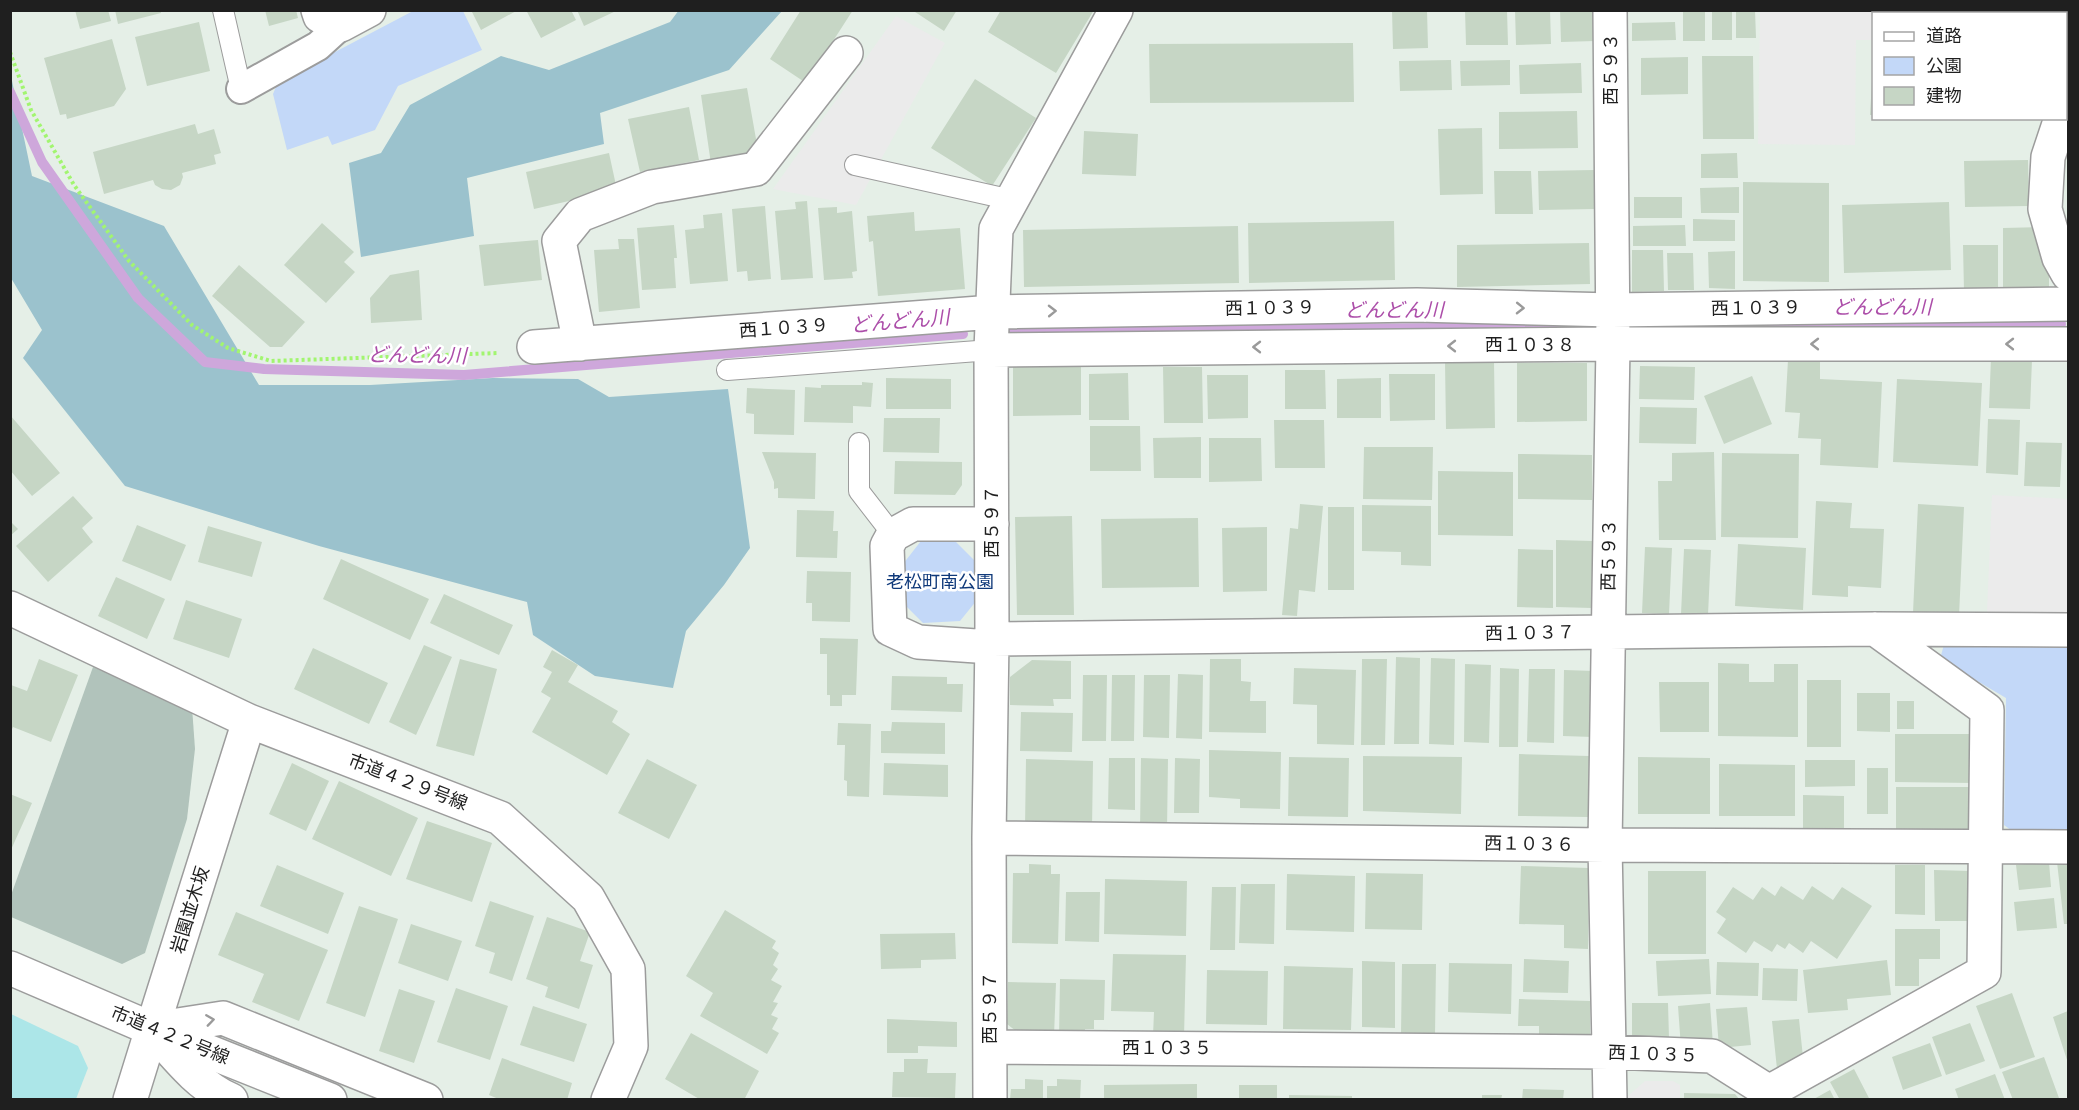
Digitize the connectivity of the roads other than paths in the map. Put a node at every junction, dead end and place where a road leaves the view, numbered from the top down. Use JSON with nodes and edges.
{"nodes":[{"id":1,"x":223,"y":10,"type":"edge"},
{"id":2,"x":369,"y":10,"type":"edge"},
{"id":3,"x":1116,"y":10,"type":"edge"},
{"id":4,"x":1610,"y":10,"type":"edge"},
{"id":5,"x":329,"y":18,"type":"edge"},
{"id":6,"x":846,"y":53,"type":"dead end"},
{"id":7,"x":242,"y":89,"type":"joint"},
{"id":8,"x":2060,"y":120,"type":"edge"},
{"id":9,"x":855,"y":165,"type":"dead end"},
{"id":10,"x":1012,"y":200,"type":"junction"},
{"id":11,"x":2068,"y":274,"type":"edge"},
{"id":12,"x":2068,"y":304,"type":"edge"},
{"id":13,"x":1612,"y":310,"type":"junction"},
{"id":14,"x":993,"y":312,"type":"junction"},
{"id":15,"x":580,"y":344,"type":"junction"},
{"id":16,"x":1613,"y":344,"type":"junction"},
{"id":17,"x":2068,"y":344,"type":"edge"},
{"id":18,"x":534,"y":347,"type":"road end"},
{"id":19,"x":991,"y":350,"type":"junction"},
{"id":20,"x":727,"y":370,"type":"dead end"},
{"id":21,"x":859,"y":444,"type":"dead end"},
{"id":22,"x":992,"y":524,"type":"junction"},
{"id":23,"x":893,"y":535,"type":"junction"},
{"id":24,"x":10,"y":608,"type":"edge"},
{"id":25,"x":1875,"y":629,"type":"junction"},
{"id":26,"x":2068,"y":630,"type":"edge"},
{"id":27,"x":1607,"y":632,"type":"junction"},
{"id":28,"x":992,"y":643,"type":"junction"},
{"id":29,"x":249,"y":721,"type":"junction"},
{"id":30,"x":989,"y":838,"type":"junction"},
{"id":31,"x":1605,"y":845,"type":"junction"},
{"id":32,"x":1986,"y":847,"type":"junction"},
{"id":33,"x":2068,"y":847,"type":"edge"},
{"id":34,"x":10,"y":968,"type":"edge"},
{"id":35,"x":152,"y":1029,"type":"junction"},
{"id":36,"x":990,"y":1047,"type":"junction"},
{"id":37,"x":1610,"y":1052,"type":"junction"},
{"id":38,"x":130,"y":1100,"type":"edge"},
{"id":39,"x":231,"y":1100,"type":"edge"},
{"id":40,"x":330,"y":1100,"type":"edge"},
{"id":41,"x":426,"y":1100,"type":"edge"},
{"id":42,"x":608,"y":1100,"type":"edge"},
{"id":43,"x":990,"y":1100,"type":"edge"},
{"id":44,"x":1610,"y":1100,"type":"edge"}],
"edges":[{"from":1,"to":7,"type":"lane"},
{"from":2,"to":5,"type":"street"},
{"from":3,"to":10,"type":"street","name":"西５９７"},
{"from":4,"to":13,"type":"street","name":"西５９３"},
{"from":5,"to":7,"type":"street"},
{"from":6,"to":15,"type":"street"},
{"from":8,"to":11,"type":"street"},
{"from":9,"to":10,"type":"lane"},
{"from":10,"to":14,"type":"street","name":"西５９７"},
{"from":12,"to":13,"type":"street","name":"西１０３９"},
{"from":14,"to":13,"type":"street","name":"西１０３９","one_way":true},
{"from":13,"to":16,"type":"street","name":"西５９３"},
{"from":14,"to":15,"type":"street","name":"西１０３９"},
{"from":14,"to":19,"type":"street","name":"西５９７"},
{"from":15,"to":18,"type":"street","name":"西１０３９"},
{"from":17,"to":16,"type":"street","name":"西１０３８","one_way":true},
{"from":16,"to":19,"type":"street","name":"西１０３８","one_way":true},
{"from":16,"to":27,"type":"street","name":"西５９３"},
{"from":19,"to":20,"type":"lane"},
{"from":19,"to":22,"type":"street","name":"西５９７"},
{"from":21,"to":23,"type":"lane"},
{"from":22,"to":23,"type":"street"},
{"from":22,"to":28,"type":"street","name":"西５９７"},
{"from":23,"to":28,"type":"street","name":"西１０３７"},
{"from":24,"to":29,"type":"street","name":"市道４２９号線"},
{"from":25,"to":26,"type":"street","name":"西１０３７"},
{"from":25,"to":27,"type":"street","name":"西１０３７"},
{"from":25,"to":32,"type":"street","name":"西１０３５"},
{"from":27,"to":28,"type":"street","name":"西１０３７"},
{"from":27,"to":31,"type":"street","name":"西５９３"},
{"from":28,"to":30,"type":"street","name":"西５９７"},
{"from":29,"to":35,"type":"street","name":"岩園並木坂"},
{"from":29,"to":42,"type":"street","name":"市道４２９号線"},
{"from":30,"to":31,"type":"street","name":"西１０３６"},
{"from":30,"to":36,"type":"street","name":"西５９７"},
{"from":31,"to":32,"type":"street","name":"西１０３６"},
{"from":31,"to":37,"type":"street","name":"西５９３"},
{"from":32,"to":33,"type":"street","name":"西１０３６"},
{"from":32,"to":37,"type":"street","name":"西１０３５"},
{"from":34,"to":35,"type":"street","name":"市道４２２号線"},
{"from":35,"to":38,"type":"street","name":"岩園並木坂"},
{"from":35,"to":39,"type":"street"},
{"from":35,"to":40,"type":"street","name":"市道４２２号線"},
{"from":35,"to":41,"type":"street","one_way":true},
{"from":36,"to":37,"type":"street","name":"西１０３５"},
{"from":36,"to":43,"type":"street","name":"西５９７"},
{"from":37,"to":44,"type":"street","name":"西５９３"}]}
